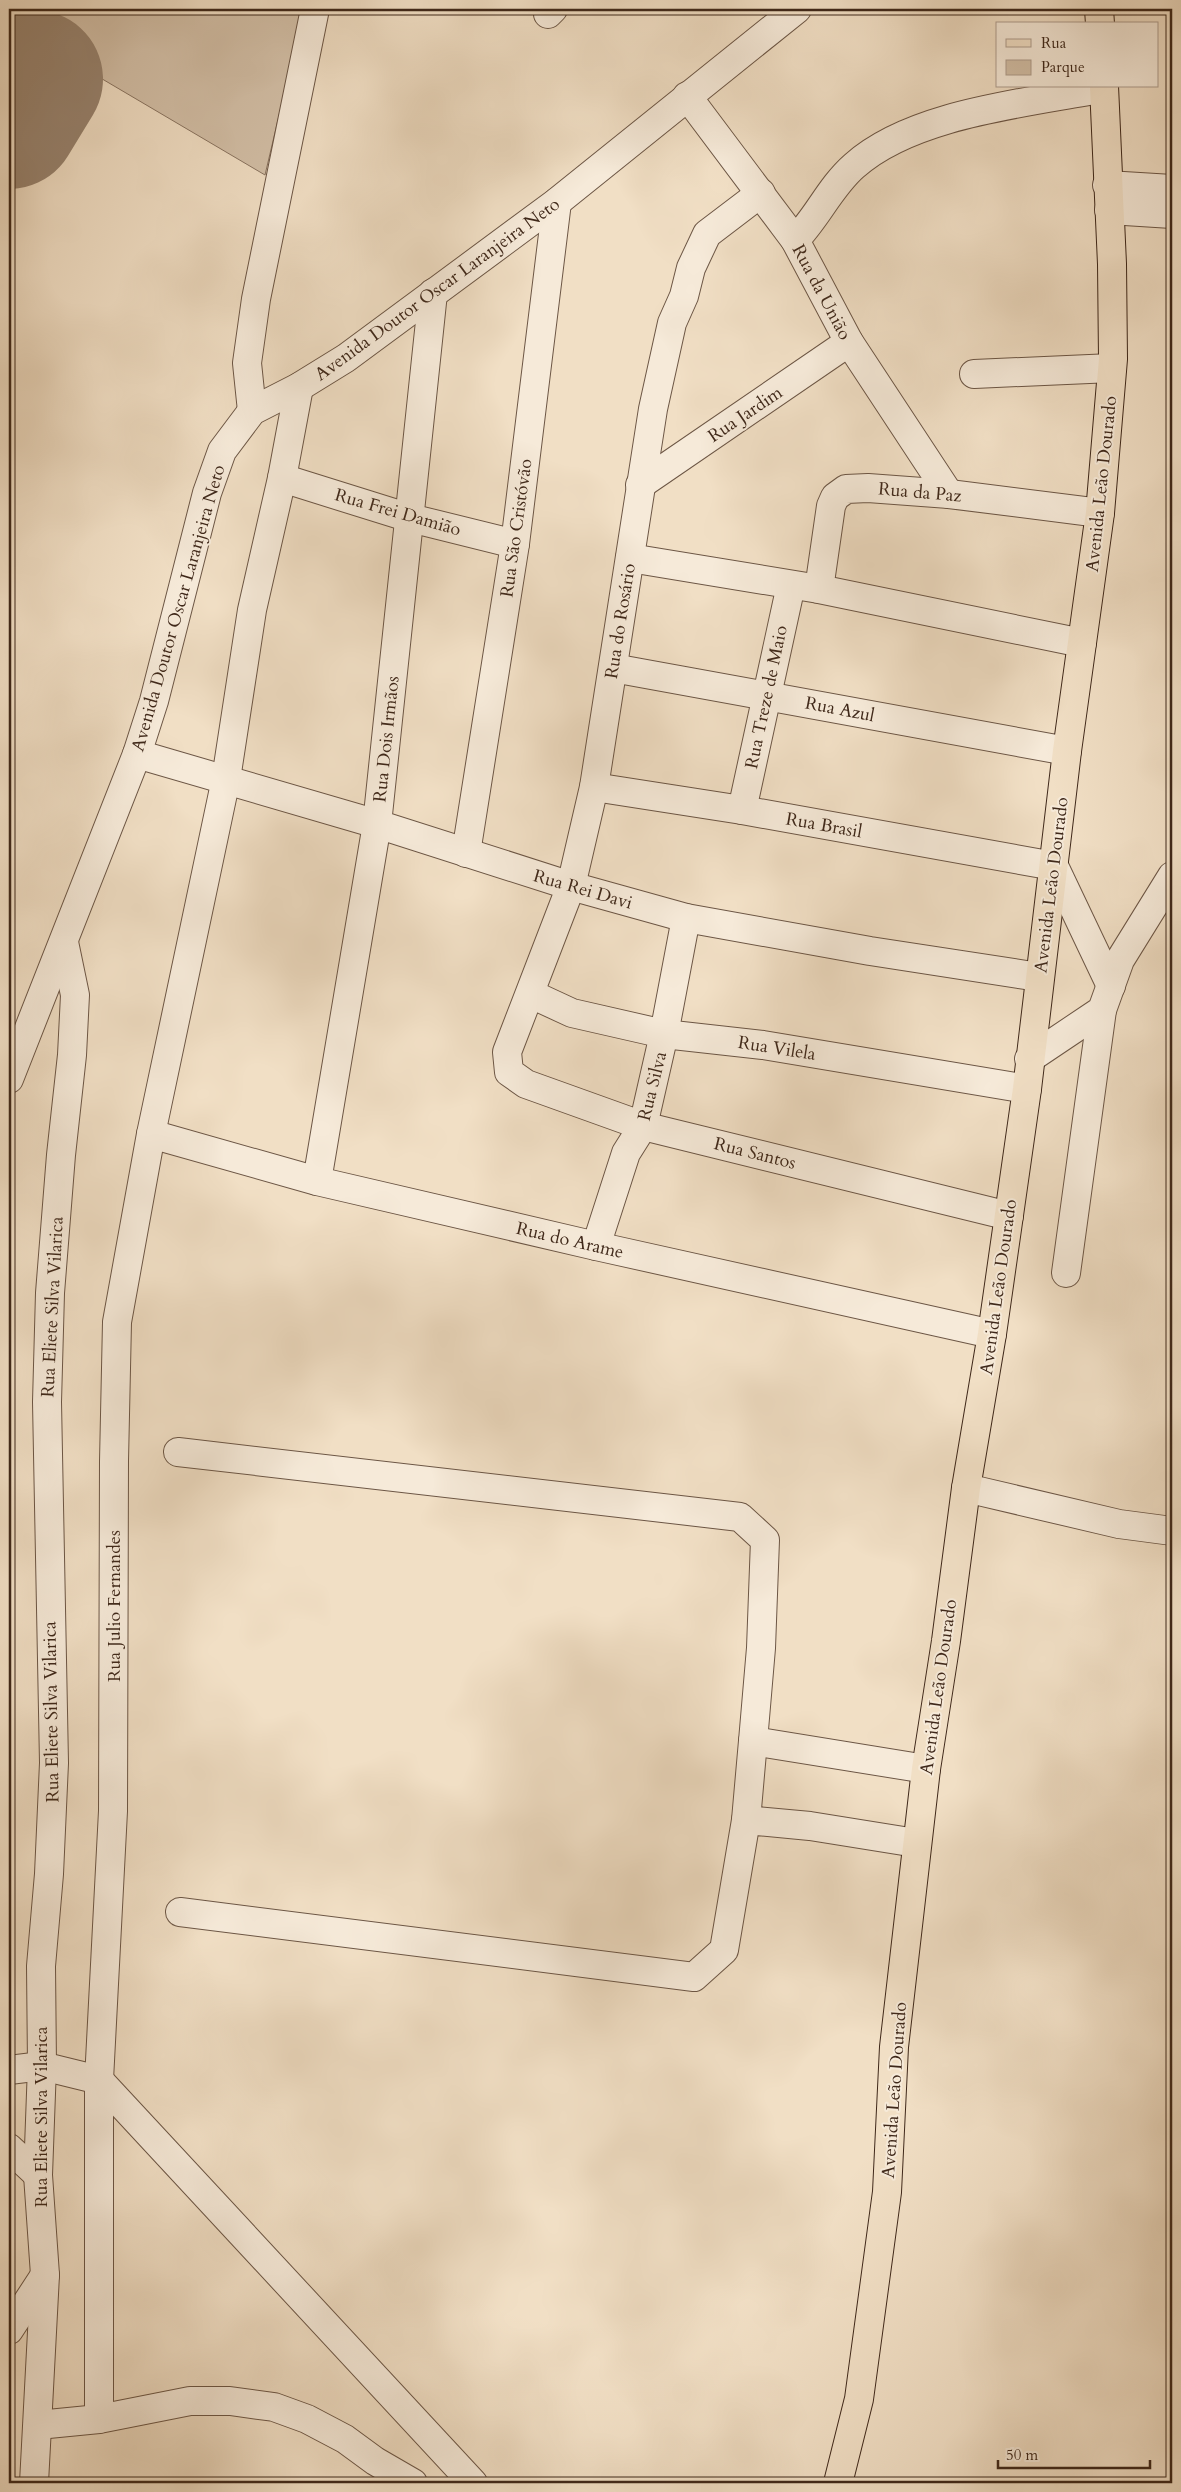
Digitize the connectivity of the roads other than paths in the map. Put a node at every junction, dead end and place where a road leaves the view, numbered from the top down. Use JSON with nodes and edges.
{"nodes":[{"id":1,"x":315,"y":9,"type":"edge"},
{"id":2,"x":797,"y":9,"type":"edge"},
{"id":3,"x":1099,"y":9,"type":"edge"},
{"id":4,"x":1100,"y":22,"type":"edge"},
{"id":5,"x":1099,"y":88,"type":"edge"},
{"id":6,"x":1104,"y":88,"type":"edge"},
{"id":7,"x":687,"y":96,"type":"junction"},
{"id":8,"x":1172,"y":189,"type":"edge"},
{"id":9,"x":761,"y":193,"type":"junction"},
{"id":10,"x":1108,"y":197,"type":"junction"},
{"id":11,"x":557,"y":202,"type":"junction"},
{"id":12,"x":1172,"y":214,"type":"edge"},
{"id":13,"x":795,"y":240,"type":"junction"},
{"id":14,"x":433,"y":293,"type":"junction"},
{"id":15,"x":849,"y":342,"type":"junction"},
{"id":16,"x":1112,"y":368,"type":"junction"},
{"id":17,"x":974,"y":374,"type":"dead end"},
{"id":18,"x":299,"y":388,"type":"junction"},
{"id":19,"x":252,"y":411,"type":"junction"},
{"id":20,"x":282,"y":478,"type":"junction"},
{"id":21,"x":640,"y":485,"type":"junction"},
{"id":22,"x":949,"y":494,"type":"junction"},
{"id":23,"x":1100,"y":513,"type":"junction"},
{"id":24,"x":410,"y":518,"type":"junction"},
{"id":25,"x":515,"y":544,"type":"junction"},
{"id":26,"x":630,"y":558,"type":"junction"},
{"id":27,"x":791,"y":585,"type":"junction"},
{"id":28,"x":819,"y":590,"type":"junction"},
{"id":29,"x":1082,"y":643,"type":"junction"},
{"id":30,"x":613,"y":668,"type":"junction"},
{"id":31,"x":765,"y":695,"type":"junction"},
{"id":32,"x":1067,"y":751,"type":"junction"},
{"id":33,"x":137,"y":754,"type":"junction"},
{"id":34,"x":226,"y":779,"type":"junction"},
{"id":35,"x":594,"y":787,"type":"junction"},
{"id":36,"x":742,"y":810,"type":"junction"},
{"id":37,"x":377,"y":824,"type":"junction"},
{"id":38,"x":466,"y":853,"type":"junction"},
{"id":39,"x":1054,"y":866,"type":"junction"},
{"id":40,"x":1172,"y":876,"type":"edge"},
{"id":41,"x":571,"y":886,"type":"junction"},
{"id":42,"x":686,"y":918,"type":"junction"},
{"id":43,"x":64,"y":942,"type":"junction"},
{"id":44,"x":1039,"y":977,"type":"junction"},
{"id":45,"x":531,"y":994,"type":"junction"},
{"id":46,"x":1107,"y":998,"type":"junction"},
{"id":47,"x":664,"y":1034,"type":"junction"},
{"id":48,"x":1029,"y":1059,"type":"junction"},
{"id":49,"x":508,"y":1072,"type":"joint"},
{"id":50,"x":9,"y":1079,"type":"edge"},
{"id":51,"x":1026,"y":1088,"type":"junction"},
{"id":52,"x":643,"y":1126,"type":"junction"},
{"id":53,"x":151,"y":1134,"type":"junction"},
{"id":54,"x":317,"y":1181,"type":"junction"},
{"id":55,"x":1009,"y":1216,"type":"junction"},
{"id":56,"x":596,"y":1246,"type":"junction"},
{"id":57,"x":1066,"y":1273,"type":"dead end"},
{"id":58,"x":992,"y":1334,"type":"junction"},
{"id":59,"x":178,"y":1452,"type":"dead end"},
{"id":60,"x":966,"y":1488,"type":"junction"},
{"id":61,"x":1172,"y":1531,"type":"edge"},
{"id":62,"x":753,"y":1741,"type":"junction"},
{"id":63,"x":926,"y":1769,"type":"junction"},
{"id":64,"x":746,"y":1820,"type":"junction"},
{"id":65,"x":916,"y":1843,"type":"junction"},
{"id":66,"x":180,"y":1912,"type":"dead end"},
{"id":67,"x":42,"y":2066,"type":"junction"},
{"id":68,"x":9,"y":2070,"type":"edge"},
{"id":69,"x":99,"y":2080,"type":"junction"},
{"id":70,"x":9,"y":2148,"type":"edge"},
{"id":71,"x":38,"y":2175,"type":"junction"},
{"id":72,"x":45,"y":2276,"type":"junction"},
{"id":73,"x":9,"y":2330,"type":"edge"},
{"id":74,"x":100,"y":2419,"type":"junction"},
{"id":75,"x":38,"y":2425,"type":"junction"},
{"id":76,"x":34,"y":2483,"type":"edge"},
{"id":77,"x":413,"y":2483,"type":"edge"},
{"id":78,"x":473,"y":2483,"type":"edge"},
{"id":79,"x":838,"y":2483,"type":"edge"}],
"edges":[{"from":1,"to":19,"type":"street"},
{"from":2,"to":7,"type":"street","name":"Avenida Doutor Oscar Laranjeira Neto"},
{"from":3,"to":4,"type":"main road"},
{"from":5,"to":13,"type":"street"},
{"from":6,"to":10,"type":"main road","name":"Avenida Leão Dourado"},
{"from":7,"to":9,"type":"street","name":"Rua da União"},
{"from":7,"to":11,"type":"street","name":"Avenida Doutor Oscar Laranjeira Neto"},
{"from":8,"to":10,"type":"street"},
{"from":9,"to":13,"type":"street","name":"Rua da União"},
{"from":9,"to":21,"type":"street","name":"Rua do Rosário"},
{"from":10,"to":12,"type":"street"},
{"from":10,"to":16,"type":"main road","name":"Avenida Leão Dourado"},
{"from":11,"to":14,"type":"street","name":"Avenida Doutor Oscar Laranjeira Neto"},
{"from":11,"to":25,"type":"street","name":"Rua São Cristóvão"},
{"from":13,"to":15,"type":"street","name":"Rua da União"},
{"from":14,"to":18,"type":"street","name":"Avenida Doutor Oscar Laranjeira Neto"},
{"from":14,"to":24,"type":"street","name":"Rua Dois Irmãos"},
{"from":15,"to":21,"type":"street","name":"Rua Jardim"},
{"from":15,"to":22,"type":"street","name":"Rua da União"},
{"from":16,"to":17,"type":"street"},
{"from":16,"to":23,"type":"main road","name":"Avenida Leão Dourado"},
{"from":18,"to":19,"type":"street","name":"Avenida Doutor Oscar Laranjeira Neto"},
{"from":18,"to":20,"type":"street","name":"Rua Julio Fernandes"},
{"from":19,"to":33,"type":"street","name":"Avenida Doutor Oscar Laranjeira Neto"},
{"from":20,"to":24,"type":"street","name":"Rua Frei Damião"},
{"from":20,"to":34,"type":"street","name":"Rua Julio Fernandes"},
{"from":21,"to":26,"type":"street","name":"Rua do Rosário"},
{"from":22,"to":23,"type":"street","name":"Rua da Paz"},
{"from":22,"to":28,"type":"street","name":"Rua da Paz"},
{"from":23,"to":29,"type":"main road","name":"Avenida Leão Dourado"},
{"from":24,"to":25,"type":"street","name":"Rua Frei Damião"},
{"from":24,"to":37,"type":"street","name":"Rua Dois Irmãos"},
{"from":25,"to":38,"type":"street","name":"Rua São Cristóvão"},
{"from":26,"to":27,"type":"street"},
{"from":26,"to":30,"type":"street","name":"Rua do Rosário"},
{"from":27,"to":28,"type":"street"},
{"from":27,"to":31,"type":"street","name":"Rua Treze de Maio"},
{"from":28,"to":29,"type":"street"},
{"from":29,"to":32,"type":"main road","name":"Avenida Leão Dourado"},
{"from":30,"to":31,"type":"street","name":"Rua Azul"},
{"from":30,"to":35,"type":"street","name":"Rua do Rosário"},
{"from":31,"to":32,"type":"street","name":"Rua Azul"},
{"from":31,"to":36,"type":"street","name":"Rua Treze de Maio"},
{"from":32,"to":39,"type":"main road","name":"Avenida Leão Dourado"},
{"from":33,"to":34,"type":"street","name":"Rua Rei Davi"},
{"from":33,"to":43,"type":"street","name":"Avenida Doutor Oscar Laranjeira Neto"},
{"from":34,"to":37,"type":"street","name":"Rua Rei Davi"},
{"from":34,"to":53,"type":"street","name":"Rua Julio Fernandes"},
{"from":35,"to":36,"type":"street","name":"Rua Brasil"},
{"from":35,"to":41,"type":"street","name":"Rua do Rosário"},
{"from":36,"to":39,"type":"street","name":"Rua Brasil"},
{"from":37,"to":38,"type":"street","name":"Rua Rei Davi"},
{"from":37,"to":54,"type":"street","name":"Rua Dois Irmãos"},
{"from":38,"to":41,"type":"street","name":"Rua Rei Davi"},
{"from":39,"to":44,"type":"main road","name":"Avenida Leão Dourado"},
{"from":39,"to":46,"type":"street"},
{"from":40,"to":46,"type":"street"},
{"from":41,"to":42,"type":"street","name":"Rua Rei Davi"},
{"from":41,"to":45,"type":"street","name":"Rua do Rosário"},
{"from":42,"to":44,"type":"street","name":"Rua Rei Davi"},
{"from":42,"to":47,"type":"street","name":"Rua Silva"},
{"from":43,"to":50,"type":"street","name":"Avenida Doutor Oscar Laranjeira Neto"},
{"from":43,"to":67,"type":"street","name":"Rua Eliete Silva Vilarica"},
{"from":44,"to":48,"type":"main road","name":"Avenida Leão Dourado"},
{"from":45,"to":47,"type":"street","name":"Rua Vilela"},
{"from":45,"to":49,"type":"street","name":"Rua do Rosário"},
{"from":46,"to":48,"type":"street"},
{"from":46,"to":57,"type":"street"},
{"from":47,"to":51,"type":"street","name":"Rua Vilela"},
{"from":47,"to":52,"type":"street","name":"Rua Silva"},
{"from":48,"to":51,"type":"main road","name":"Avenida Leão Dourado"},
{"from":49,"to":52,"type":"street","name":"Rua Santos"},
{"from":51,"to":55,"type":"main road","name":"Avenida Leão Dourado"},
{"from":52,"to":55,"type":"street","name":"Rua Santos"},
{"from":52,"to":56,"type":"street","name":"Rua Silva"},
{"from":53,"to":54,"type":"street","name":"Rua do Arame"},
{"from":53,"to":69,"type":"street","name":"Rua Julio Fernandes"},
{"from":54,"to":56,"type":"street","name":"Rua do Arame"},
{"from":55,"to":58,"type":"main road","name":"Avenida Leão Dourado"},
{"from":56,"to":58,"type":"street","name":"Rua do Arame"},
{"from":58,"to":60,"type":"main road","name":"Avenida Leão Dourado"},
{"from":59,"to":62,"type":"street"},
{"from":60,"to":61,"type":"street"},
{"from":60,"to":63,"type":"main road","name":"Avenida Leão Dourado"},
{"from":62,"to":63,"type":"street"},
{"from":62,"to":64,"type":"street"},
{"from":63,"to":65,"type":"main road","name":"Avenida Leão Dourado"},
{"from":64,"to":65,"type":"street"},
{"from":64,"to":66,"type":"street"},
{"from":65,"to":79,"type":"main road","name":"Avenida Leão Dourado"},
{"from":67,"to":68,"type":"street"},
{"from":67,"to":69,"type":"street"},
{"from":67,"to":71,"type":"street","name":"Rua Eliete Silva Vilarica"},
{"from":69,"to":74,"type":"street","name":"Rua Julio Fernandes"},
{"from":69,"to":78,"type":"street"},
{"from":70,"to":71,"type":"street"},
{"from":71,"to":72,"type":"street","name":"Rua Eliete Silva Vilarica"},
{"from":72,"to":73,"type":"street"},
{"from":72,"to":75,"type":"street","name":"Rua Eliete Silva Vilarica"},
{"from":74,"to":75,"type":"street"},
{"from":74,"to":77,"type":"street"},
{"from":75,"to":76,"type":"street","name":"Rua Eliete Silva Vilarica"}]}
